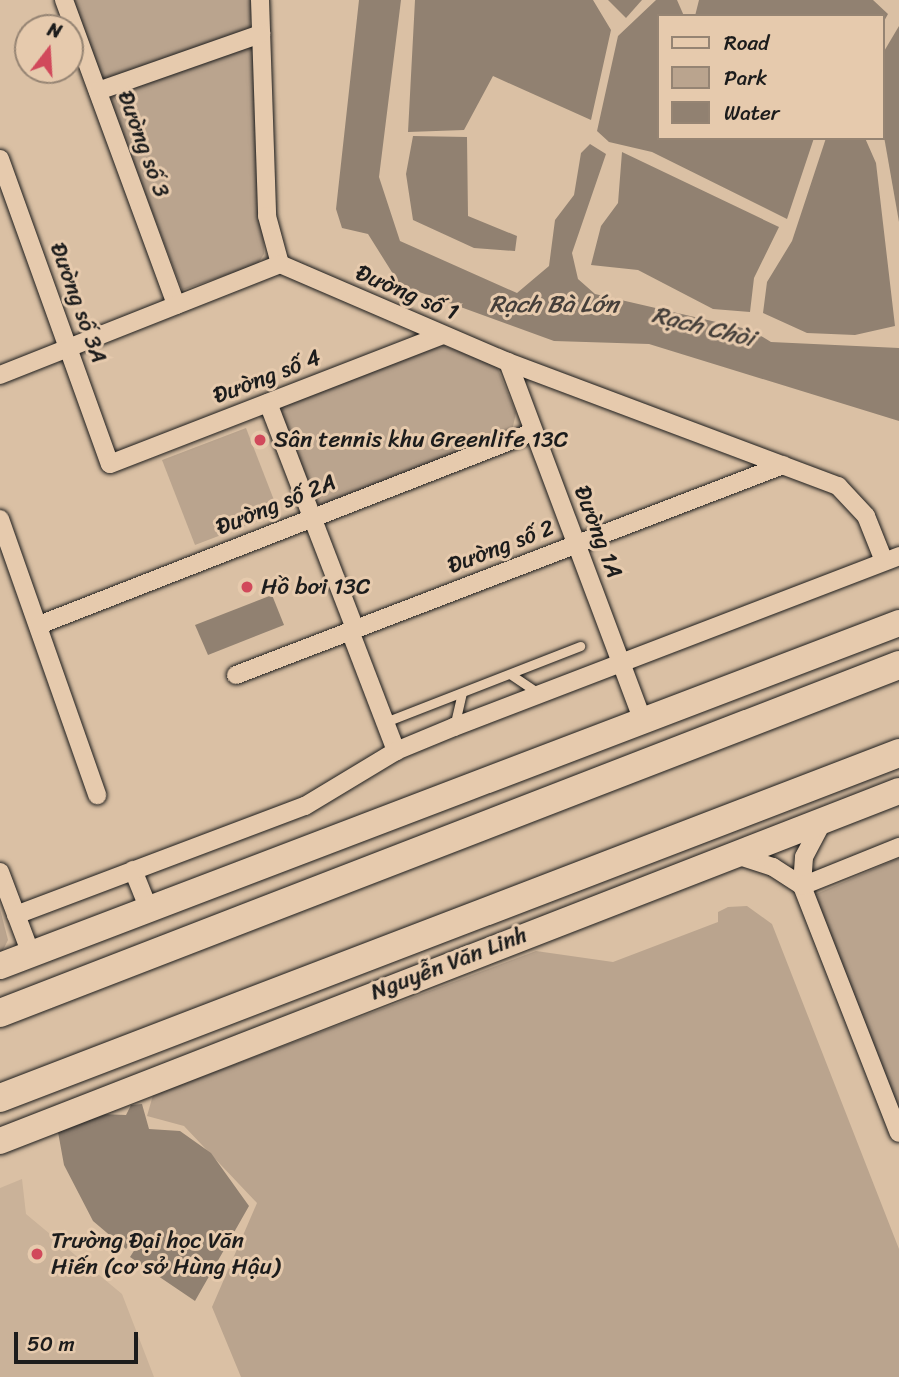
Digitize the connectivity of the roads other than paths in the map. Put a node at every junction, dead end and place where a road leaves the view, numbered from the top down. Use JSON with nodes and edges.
{"nodes":[{"id":1,"x":64,"y":0,"type":"edge"},
{"id":2,"x":260,"y":0,"type":"edge"},
{"id":3,"x":261,"y":34,"type":"junction"},
{"id":4,"x":98,"y":91,"type":"junction"},
{"id":5,"x":0,"y":159,"type":"edge"},
{"id":6,"x":280,"y":264,"type":"junction"},
{"id":7,"x":176,"y":305,"type":"junction"},
{"id":8,"x":442,"y":335,"type":"junction"},
{"id":9,"x":69,"y":348,"type":"junction"},
{"id":10,"x":508,"y":362,"type":"junction"},
{"id":11,"x":0,"y":375,"type":"edge"},
{"id":12,"x":268,"y":403,"type":"junction"},
{"id":13,"x":533,"y":432,"type":"junction"},
{"id":14,"x":110,"y":464,"type":"joint"},
{"id":15,"x":783,"y":465,"type":"junction"},
{"id":16,"x":312,"y":517,"type":"junction"},
{"id":17,"x":0,"y":519,"type":"edge"},
{"id":18,"x":576,"y":543,"type":"junction"},
{"id":19,"x":892,"y":558,"type":"edge"},
{"id":20,"x":899,"y":623,"type":"edge"},
{"id":21,"x":38,"y":625,"type":"junction"},
{"id":22,"x":352,"y":630,"type":"junction"},
{"id":23,"x":580,"y":646,"type":"dead end"},
{"id":24,"x":621,"y":662,"type":"junction"},
{"id":25,"x":899,"y":665,"type":"edge"},
{"id":26,"x":510,"y":674,"type":"junction"},
{"id":27,"x":236,"y":675,"type":"dead end"},
{"id":28,"x":462,"y":693,"type":"junction"},
{"id":29,"x":538,"y":693,"type":"junction"},
{"id":30,"x":393,"y":719,"type":"dead end"},
{"id":31,"x":643,"y":720,"type":"junction"},
{"id":32,"x":454,"y":727,"type":"junction"},
{"id":33,"x":397,"y":751,"type":"junction"},
{"id":34,"x":899,"y":753,"type":"edge"},
{"id":35,"x":891,"y":794,"type":"edge"},
{"id":36,"x":97,"y":795,"type":"dead end"},
{"id":37,"x":824,"y":819,"type":"junction"},
{"id":38,"x":899,"y":847,"type":"edge"},
{"id":39,"x":733,"y":853,"type":"junction"},
{"id":40,"x":133,"y":870,"type":"junction"},
{"id":41,"x":0,"y":872,"type":"edge"},
{"id":42,"x":802,"y":886,"type":"junction"},
{"id":43,"x":148,"y":907,"type":"junction"},
{"id":44,"x":16,"y":915,"type":"junction"},
{"id":45,"x":31,"y":954,"type":"junction"},
{"id":46,"x":0,"y":966,"type":"edge"},
{"id":47,"x":335,"y":968,"type":"junction"},
{"id":48,"x":348,"y":1003,"type":"junction"},
{"id":49,"x":0,"y":1013,"type":"edge"},
{"id":50,"x":0,"y":1098,"type":"edge"},
{"id":51,"x":894,"y":1104,"type":"edge"},
{"id":52,"x":899,"y":1133,"type":"edge"},
{"id":53,"x":0,"y":1141,"type":"edge"}],
"edges":[{"from":1,"to":4,"type":"street","name":"Đường số 3"},
{"from":2,"to":3,"type":"street"},
{"from":3,"to":4,"type":"street"},
{"from":3,"to":6,"type":"street"},
{"from":4,"to":7,"type":"street","name":"Đường số 3"},
{"from":5,"to":9,"type":"street","name":"Đường số 3A"},
{"from":6,"to":7,"type":"street"},
{"from":6,"to":8,"type":"street","name":"Đường số 1"},
{"from":7,"to":9,"type":"street"},
{"from":8,"to":10,"type":"street","name":"Đường số 1"},
{"from":8,"to":12,"type":"street","name":"Đường số 4"},
{"from":9,"to":11,"type":"street"},
{"from":9,"to":14,"type":"street","name":"Đường số 3A"},
{"from":10,"to":13,"type":"street","name":"Đường 1A"},
{"from":10,"to":15,"type":"street","name":"Đường số 1"},
{"from":12,"to":14,"type":"street","name":"Đường số 4"},
{"from":12,"to":16,"type":"street"},
{"from":13,"to":16,"type":"street","name":"Đường số 2A"},
{"from":13,"to":18,"type":"street","name":"Đường 1A"},
{"from":15,"to":18,"type":"street","name":"Đường số 2"},
{"from":15,"to":19,"type":"street","name":"Đường số 1"},
{"from":16,"to":21,"type":"street","name":"Đường số 2A"},
{"from":16,"to":22,"type":"street"},
{"from":17,"to":21,"type":"street"},
{"from":18,"to":22,"type":"street","name":"Đường số 2"},
{"from":18,"to":24,"type":"street","name":"Đường 1A"},
{"from":19,"to":24,"type":"street"},
{"from":20,"to":31,"type":"main road"},
{"from":21,"to":36,"type":"street"},
{"from":22,"to":27,"type":"street","name":"Đường số 2"},
{"from":22,"to":33,"type":"street"},
{"from":23,"to":26,"type":"lane"},
{"from":24,"to":29,"type":"street"},
{"from":24,"to":31,"type":"street","name":"Đường 1A"},
{"from":25,"to":49,"type":"highway"},
{"from":26,"to":28,"type":"lane"},
{"from":26,"to":29,"type":"lane"},
{"from":28,"to":30,"type":"lane"},
{"from":28,"to":32,"type":"lane"},
{"from":29,"to":32,"type":"street"},
{"from":31,"to":43,"type":"main road"},
{"from":32,"to":33,"type":"street"},
{"from":33,"to":40,"type":"street"},
{"from":34,"to":47,"type":"highway","name":"Nguyễn Văn Linh"},
{"from":35,"to":37,"type":"main road","name":"Nguyễn Văn Linh"},
{"from":37,"to":39,"type":"main road","name":"Nguyễn Văn Linh"},
{"from":37,"to":42,"type":"street"},
{"from":38,"to":42,"type":"street"},
{"from":39,"to":42,"type":"street"},
{"from":39,"to":48,"type":"main road","name":"Nguyễn Văn Linh"},
{"from":40,"to":43,"type":"street"},
{"from":40,"to":44,"type":"street"},
{"from":41,"to":44,"type":"street"},
{"from":42,"to":51,"type":"street"},
{"from":43,"to":45,"type":"main road"},
{"from":44,"to":45,"type":"street"},
{"from":45,"to":46,"type":"main road"},
{"from":47,"to":48,"type":"main road"},
{"from":47,"to":50,"type":"highway","name":"Nguyễn Văn Linh"},
{"from":48,"to":53,"type":"main road","name":"Nguyễn Văn Linh"},
{"from":51,"to":52,"type":"street"}]}
